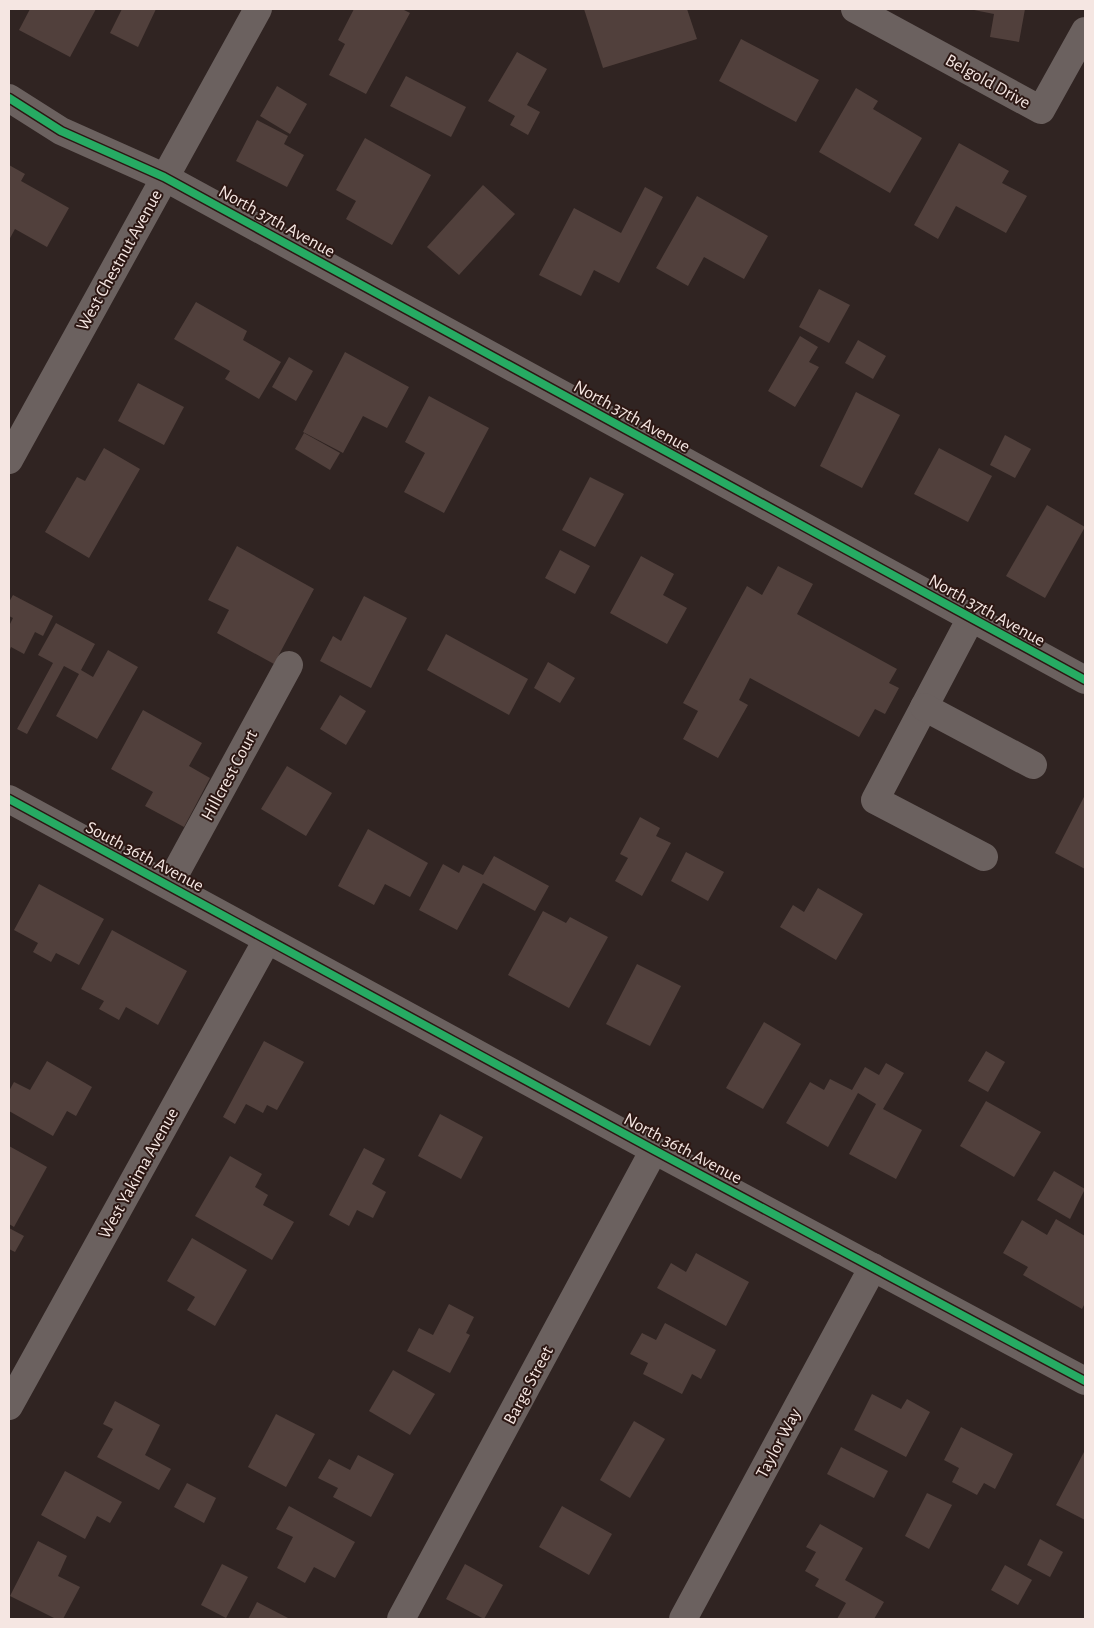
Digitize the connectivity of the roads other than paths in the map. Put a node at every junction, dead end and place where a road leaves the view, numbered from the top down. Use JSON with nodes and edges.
{"nodes":[{"id":1,"x":258,"y":9,"type":"edge"},
{"id":2,"x":855,"y":9,"type":"edge"},
{"id":3,"x":1085,"y":31,"type":"edge"},
{"id":4,"x":9,"y":98,"type":"edge"},
{"id":5,"x":164,"y":177,"type":"junction"},
{"id":6,"x":9,"y":460,"type":"edge"},
{"id":7,"x":971,"y":618,"type":"junction"},
{"id":8,"x":288,"y":664,"type":"dead end"},
{"id":9,"x":1085,"y":680,"type":"edge"},
{"id":10,"x":924,"y":707,"type":"junction"},
{"id":11,"x":1033,"y":765,"type":"dead end"},
{"id":12,"x":9,"y":799,"type":"edge"},
{"id":13,"x":984,"y":857,"type":"dead end"},
{"id":14,"x":169,"y":885,"type":"junction"},
{"id":15,"x":267,"y":940,"type":"junction"},
{"id":16,"x":654,"y":1150,"type":"junction"},
{"id":17,"x":872,"y":1267,"type":"junction"},
{"id":18,"x":1085,"y":1381,"type":"edge"},
{"id":19,"x":9,"y":1406,"type":"edge"},
{"id":20,"x":401,"y":1619,"type":"edge"},
{"id":21,"x":683,"y":1619,"type":"edge"}],
"edges":[{"from":1,"to":5,"type":"street","name":"West Chestnut Avenue"},
{"from":2,"to":3,"type":"street","name":"Belgold Drive"},
{"from":4,"to":5,"type":"street","name":"North 37th Avenue"},
{"from":5,"to":6,"type":"street","name":"West Chestnut Avenue"},
{"from":5,"to":7,"type":"street","name":"North 37th Avenue"},
{"from":7,"to":9,"type":"street","name":"North 37th Avenue"},
{"from":7,"to":10,"type":"street"},
{"from":8,"to":14,"type":"street","name":"Hillcrest Court"},
{"from":10,"to":11,"type":"street"},
{"from":10,"to":13,"type":"street"},
{"from":12,"to":14,"type":"street","name":"South 36th Avenue"},
{"from":14,"to":15,"type":"street","name":"South 36th Avenue"},
{"from":15,"to":16,"type":"street","name":"North 36th Avenue"},
{"from":15,"to":19,"type":"street","name":"West Yakima Avenue"},
{"from":16,"to":17,"type":"street","name":"North 36th Avenue"},
{"from":16,"to":20,"type":"street","name":"Barge Street"},
{"from":17,"to":18,"type":"street","name":"North 36th Avenue"},
{"from":17,"to":21,"type":"street","name":"Taylor Way"}]}
